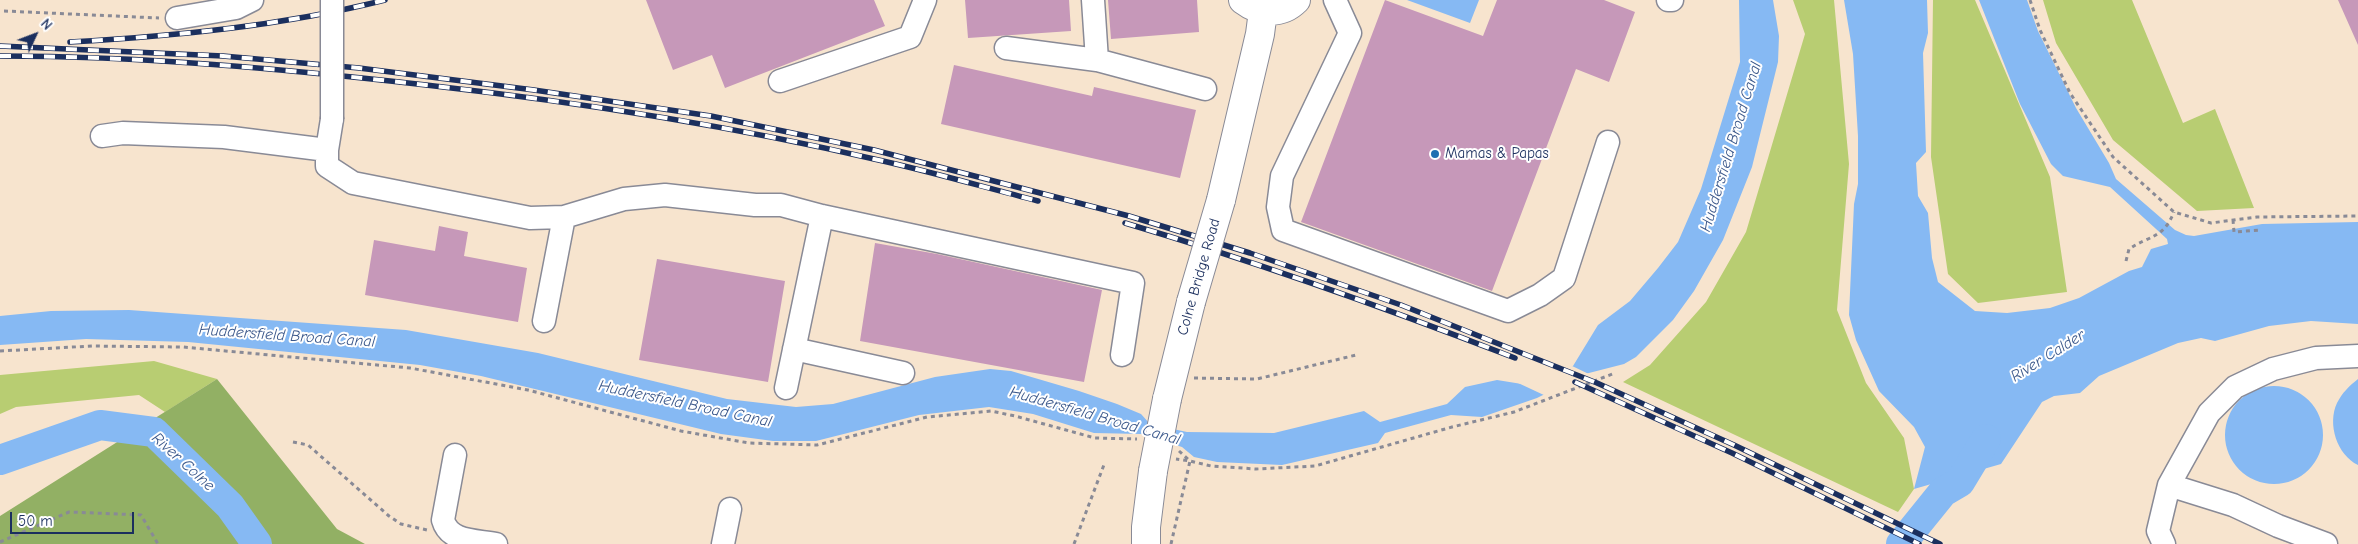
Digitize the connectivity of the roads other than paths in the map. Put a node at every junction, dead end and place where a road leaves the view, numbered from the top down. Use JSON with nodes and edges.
{"nodes":[{"id":1,"x":252,"y":0,"type":"edge"},
{"id":2,"x":332,"y":0,"type":"edge"},
{"id":3,"x":925,"y":0,"type":"edge"},
{"id":4,"x":1094,"y":0,"type":"edge"},
{"id":5,"x":1296,"y":0,"type":"edge"},
{"id":6,"x":1335,"y":0,"type":"edge"},
{"id":7,"x":1253,"y":5,"type":"edge"},
{"id":8,"x":177,"y":18,"type":"road end"},
{"id":9,"x":1006,"y":48,"type":"dead end"},
{"id":10,"x":1096,"y":60,"type":"junction"},
{"id":11,"x":780,"y":81,"type":"dead end"},
{"id":12,"x":1205,"y":89,"type":"dead end"},
{"id":13,"x":102,"y":136,"type":"dead end"},
{"id":14,"x":1608,"y":142,"type":"dead end"},
{"id":15,"x":327,"y":150,"type":"junction"},
{"id":16,"x":822,"y":216,"type":"junction"},
{"id":17,"x":564,"y":217,"type":"junction"},
{"id":18,"x":544,"y":321,"type":"dead end"},
{"id":19,"x":794,"y":349,"type":"junction"},
{"id":20,"x":1122,"y":355,"type":"dead end"},
{"id":21,"x":2358,"y":356,"type":"edge"},
{"id":22,"x":903,"y":373,"type":"dead end"},
{"id":23,"x":786,"y":388,"type":"dead end"},
{"id":24,"x":455,"y":456,"type":"dead end"},
{"id":25,"x":2169,"y":485,"type":"junction"},
{"id":26,"x":730,"y":509,"type":"dead end"},
{"id":27,"x":496,"y":544,"type":"edge"},
{"id":28,"x":723,"y":544,"type":"edge"},
{"id":29,"x":1146,"y":544,"type":"edge"},
{"id":30,"x":2164,"y":544,"type":"edge"},
{"id":31,"x":2326,"y":544,"type":"edge"}],
"edges":[{"from":1,"to":8,"type":"street"},
{"from":2,"to":15,"type":"street","bridge":true},
{"from":3,"to":11,"type":"street"},
{"from":4,"to":10,"type":"street"},
{"from":5,"to":7,"type":"main road","name":"Colne Bridge Road"},
{"from":6,"to":14,"type":"street"},
{"from":7,"to":29,"type":"main road","name":"Colne Bridge Road","bridge":true},
{"from":9,"to":10,"type":"street"},
{"from":10,"to":12,"type":"street"},
{"from":13,"to":15,"type":"street"},
{"from":15,"to":17,"type":"street"},
{"from":16,"to":17,"type":"street"},
{"from":16,"to":19,"type":"street"},
{"from":16,"to":20,"type":"street"},
{"from":17,"to":18,"type":"street"},
{"from":19,"to":22,"type":"street"},
{"from":19,"to":23,"type":"street"},
{"from":21,"to":25,"type":"street"},
{"from":24,"to":27,"type":"street"},
{"from":25,"to":30,"type":"street"},
{"from":25,"to":31,"type":"street"},
{"from":26,"to":28,"type":"street"}]}
